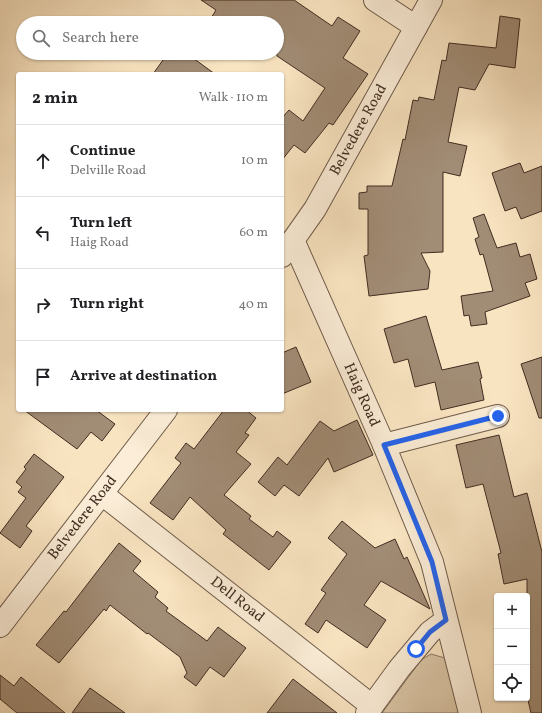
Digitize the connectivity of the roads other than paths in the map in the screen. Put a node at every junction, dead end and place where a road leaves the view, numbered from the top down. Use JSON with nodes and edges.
{"nodes":[{"id":1,"x":375,"y":0,"type":"edge"},
{"id":2,"x":430,"y":0,"type":"edge"},
{"id":3,"x":416,"y":27,"type":"junction"},
{"id":4,"x":287,"y":248,"type":"edge"},
{"id":5,"x":164,"y":412,"type":"edge"},
{"id":6,"x":498,"y":416,"type":"dead end"},
{"id":7,"x":384,"y":445,"type":"junction"},
{"id":8,"x":102,"y":494,"type":"junction"},
{"id":9,"x":446,"y":620,"type":"junction"},
{"id":10,"x":0,"y":626,"type":"edge"},
{"id":11,"x":370,"y":710,"type":"edge"},
{"id":12,"x":470,"y":713,"type":"edge"}],
"edges":[{"from":1,"to":3,"type":"street"},
{"from":2,"to":3,"type":"street","name":"Belvedere Road"},
{"from":3,"to":4,"type":"street","name":"Belvedere Road"},
{"from":4,"to":7,"type":"street","name":"Haig Road"},
{"from":5,"to":8,"type":"street","name":"Belvedere Road"},
{"from":6,"to":7,"type":"street"},
{"from":7,"to":9,"type":"street","name":"Haig Road"},
{"from":8,"to":10,"type":"street","name":"Belvedere Road"},
{"from":8,"to":11,"type":"street","name":"Dell Road"},
{"from":9,"to":11,"type":"street"},
{"from":9,"to":12,"type":"street","name":"Haig Road"}]}
